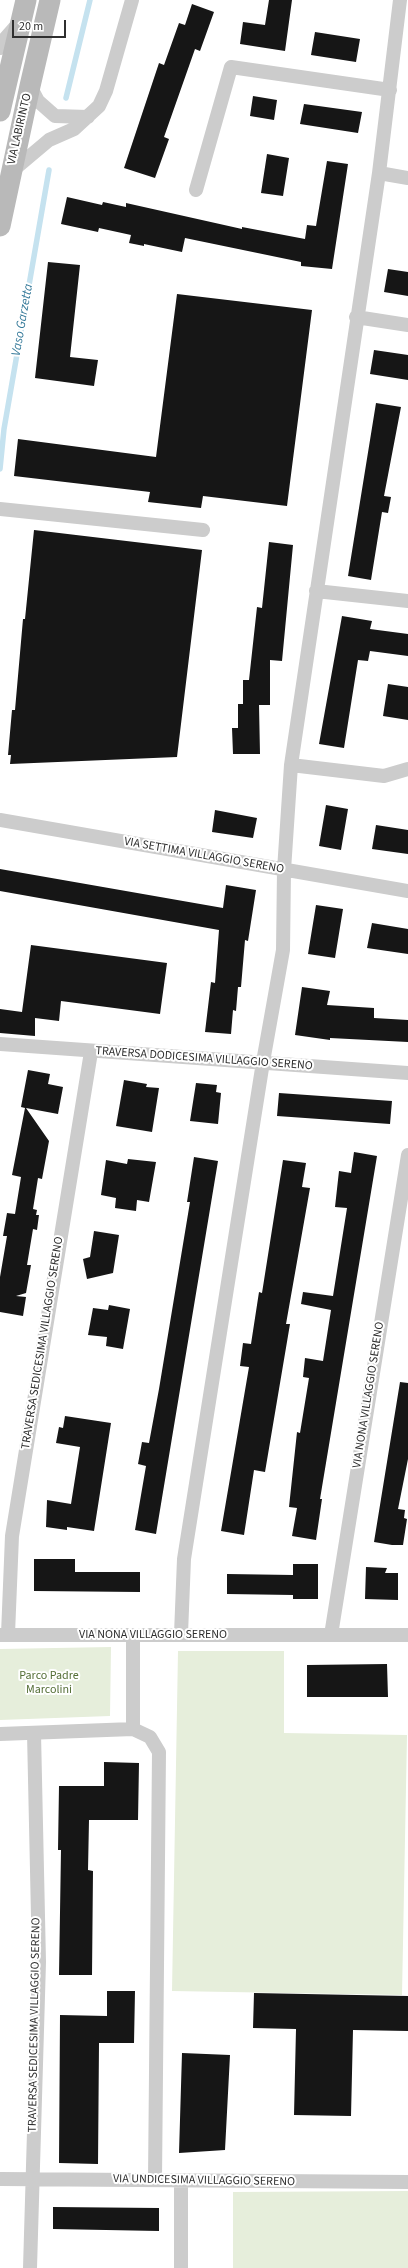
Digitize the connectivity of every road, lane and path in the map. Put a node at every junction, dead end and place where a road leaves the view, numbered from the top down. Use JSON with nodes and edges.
{"nodes":[{"id":1,"x":26,"y":0,"type":"edge"},
{"id":2,"x":50,"y":0,"type":"edge"},
{"id":3,"x":132,"y":0,"type":"edge"},
{"id":4,"x":400,"y":0,"type":"edge"},
{"id":5,"x":21,"y":20,"type":"junction"},
{"id":6,"x":0,"y":48,"type":"edge"},
{"id":7,"x":30,"y":86,"type":"junction"},
{"id":8,"x":390,"y":90,"type":"junction"},
{"id":9,"x":0,"y":111,"type":"edge"},
{"id":10,"x":88,"y":117,"type":"junction"},
{"id":11,"x":10,"y":172,"type":"junction"},
{"id":12,"x":379,"y":173,"type":"junction"},
{"id":13,"x":408,"y":178,"type":"edge"},
{"id":14,"x":196,"y":190,"type":"dead end"},
{"id":15,"x":0,"y":226,"type":"edge"},
{"id":16,"x":356,"y":317,"type":"junction"},
{"id":17,"x":408,"y":325,"type":"edge"},
{"id":18,"x":1,"y":509,"type":"edge"},
{"id":19,"x":203,"y":530,"type":"dead end"},
{"id":20,"x":316,"y":591,"type":"junction"},
{"id":21,"x":408,"y":601,"type":"edge"},
{"id":22,"x":291,"y":765,"type":"junction"},
{"id":23,"x":408,"y":769,"type":"edge"},
{"id":24,"x":0,"y":820,"type":"edge"},
{"id":25,"x":284,"y":870,"type":"junction"},
{"id":26,"x":408,"y":891,"type":"edge"},
{"id":27,"x":0,"y":1044,"type":"edge"},
{"id":28,"x":91,"y":1052,"type":"junction"},
{"id":29,"x":262,"y":1062,"type":"junction"},
{"id":30,"x":408,"y":1073,"type":"edge"},
{"id":31,"x":408,"y":1155,"type":"edge"},
{"id":32,"x":4,"y":1634,"type":"edge"},
{"id":33,"x":181,"y":1634,"type":"junction"},
{"id":34,"x":133,"y":1635,"type":"junction"},
{"id":35,"x":331,"y":1635,"type":"junction"},
{"id":36,"x":408,"y":1635,"type":"edge"},
{"id":37,"x":133,"y":1729,"type":"junction"},
{"id":38,"x":34,"y":1733,"type":"junction"},
{"id":39,"x":0,"y":1734,"type":"edge"},
{"id":40,"x":0,"y":2179,"type":"edge"},
{"id":41,"x":155,"y":2179,"type":"junction"},
{"id":42,"x":31,"y":2180,"type":"junction"},
{"id":43,"x":181,"y":2181,"type":"junction"},
{"id":44,"x":408,"y":2182,"type":"edge"},
{"id":45,"x":30,"y":2268,"type":"edge"},
{"id":46,"x":181,"y":2268,"type":"edge"}],
"edges":[{"from":1,"to":5,"type":"street","name":"VIA LABIRINTO"},
{"from":2,"to":7,"type":"street","name":"VIA LABIRINTO"},
{"from":3,"to":10,"type":"street","name":"VIA LABIRINTO"},
{"from":4,"to":8,"type":"street"},
{"from":5,"to":6,"type":"street"},
{"from":5,"to":9,"type":"street","name":"VIA LABIRINTO"},
{"from":7,"to":10,"type":"street","name":"VIA LABIRINTO"},
{"from":7,"to":11,"type":"street","name":"VIA LABIRINTO"},
{"from":8,"to":12,"type":"street"},
{"from":8,"to":14,"type":"street"},
{"from":10,"to":11,"type":"street","name":"VIA LABIRINTO"},
{"from":11,"to":15,"type":"street","name":"VIA LABIRINTO"},
{"from":12,"to":13,"type":"street"},
{"from":12,"to":16,"type":"street"},
{"from":16,"to":17,"type":"street"},
{"from":16,"to":20,"type":"street"},
{"from":18,"to":19,"type":"street"},
{"from":20,"to":21,"type":"street"},
{"from":20,"to":22,"type":"street"},
{"from":22,"to":23,"type":"street"},
{"from":22,"to":25,"type":"street"},
{"from":24,"to":25,"type":"street","name":"VIA SETTIMA VILLAGGIO SERENO"},
{"from":25,"to":26,"type":"street","name":"VIA SETTIMA VILLAGGIO SERENO"},
{"from":25,"to":29,"type":"street"},
{"from":27,"to":28,"type":"street","name":"TRAVERSA DODICESIMA VILLAGGIO SERENO"},
{"from":28,"to":29,"type":"street","name":"TRAVERSA DODICESIMA VILLAGGIO SERENO"},
{"from":28,"to":32,"type":"street","name":"TRAVERSA SEDICESIMA VILLAGGIO SERENO"},
{"from":29,"to":30,"type":"street","name":"TRAVERSA DODICESIMA VILLAGGIO SERENO"},
{"from":29,"to":33,"type":"street"},
{"from":31,"to":35,"type":"street","name":"VIA NONA VILLAGGIO SERENO"},
{"from":32,"to":34,"type":"street","name":"VIA NONA VILLAGGIO SERENO"},
{"from":33,"to":34,"type":"street","name":"VIA NONA VILLAGGIO SERENO"},
{"from":33,"to":35,"type":"street","name":"VIA NONA VILLAGGIO SERENO"},
{"from":34,"to":37,"type":"street"},
{"from":35,"to":36,"type":"street","name":"VIA NONA VILLAGGIO SERENO"},
{"from":37,"to":38,"type":"street"},
{"from":37,"to":41,"type":"street"},
{"from":38,"to":39,"type":"street"},
{"from":38,"to":42,"type":"street","name":"TRAVERSA SEDICESIMA VILLAGGIO SERENO"},
{"from":40,"to":42,"type":"street","name":"VIA UNDICESIMA VILLAGGIO SERENO"},
{"from":41,"to":42,"type":"street","name":"VIA UNDICESIMA VILLAGGIO SERENO"},
{"from":41,"to":43,"type":"street","name":"VIA UNDICESIMA VILLAGGIO SERENO"},
{"from":42,"to":45,"type":"street","name":"TRAVERSA SEDICESIMA VILLAGGIO SERENO"},
{"from":43,"to":44,"type":"street","name":"VIA UNDICESIMA VILLAGGIO SERENO"},
{"from":43,"to":46,"type":"street"}]}
